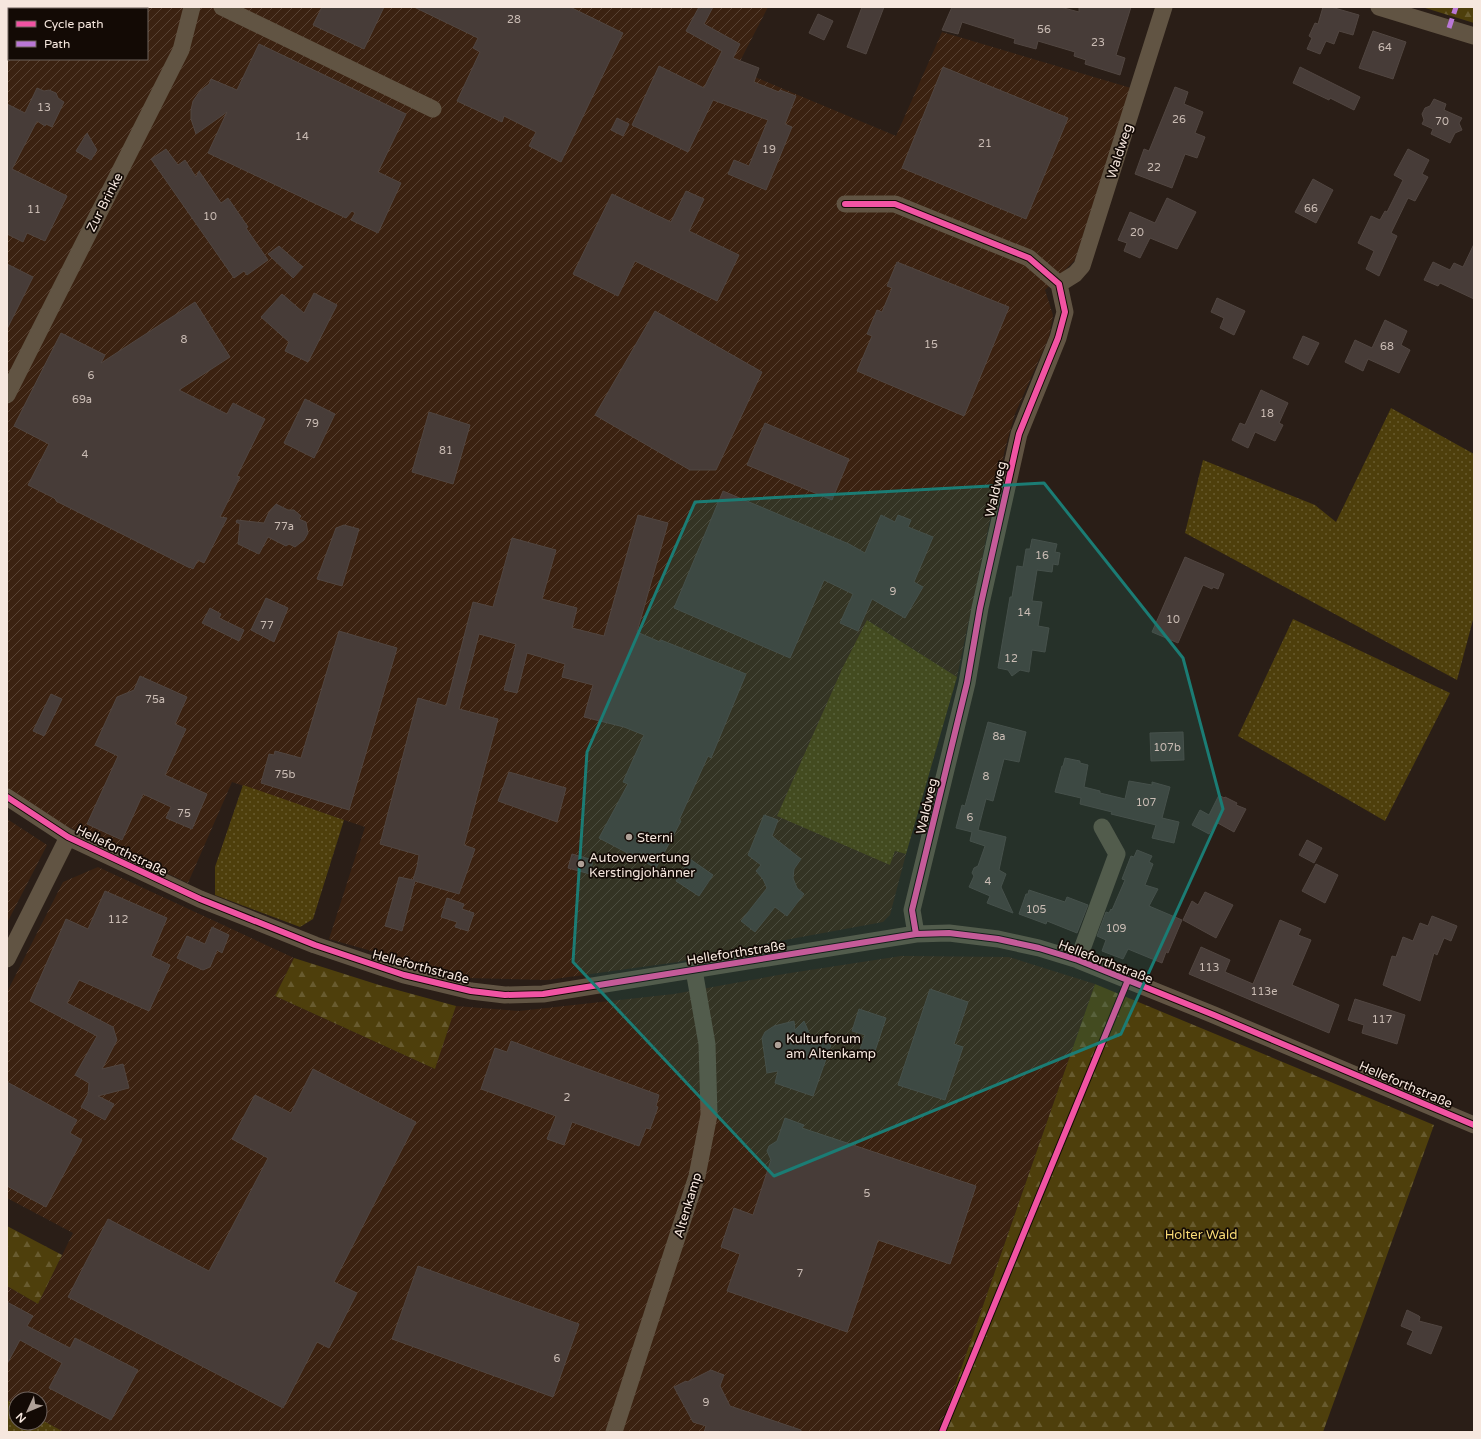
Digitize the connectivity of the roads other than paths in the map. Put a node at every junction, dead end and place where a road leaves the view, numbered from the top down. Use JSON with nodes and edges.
{"nodes":[{"id":1,"x":192,"y":7,"type":"edge"},
{"id":2,"x":222,"y":7,"type":"edge"},
{"id":3,"x":1164,"y":7,"type":"edge"},
{"id":4,"x":1379,"y":7,"type":"edge"},
{"id":5,"x":1474,"y":36,"type":"edge"},
{"id":6,"x":433,"y":110,"type":"dead end"},
{"id":7,"x":845,"y":204,"type":"dead end"},
{"id":8,"x":1059,"y":284,"type":"junction"},
{"id":9,"x":7,"y":395,"type":"edge"},
{"id":10,"x":7,"y":797,"type":"edge"},
{"id":11,"x":1102,"y":827,"type":"dead end"},
{"id":12,"x":68,"y":837,"type":"junction"},
{"id":13,"x":916,"y":934,"type":"junction"},
{"id":14,"x":7,"y":960,"type":"edge"},
{"id":15,"x":1078,"y":960,"type":"junction"},
{"id":16,"x":694,"y":970,"type":"junction"},
{"id":17,"x":1474,"y":1125,"type":"edge"},
{"id":18,"x":614,"y":1432,"type":"edge"}],
"edges":[{"from":1,"to":9,"type":"street","name":"Zur Brinke"},
{"from":2,"to":6,"type":"street"},
{"from":3,"to":8,"type":"street","name":"Waldweg"},
{"from":4,"to":5,"type":"street"},
{"from":7,"to":8,"type":"street"},
{"from":8,"to":13,"type":"street","name":"Waldweg"},
{"from":10,"to":12,"type":"street","name":"Helleforthstraße"},
{"from":11,"to":15,"type":"street","name":"Helleforthstraße"},
{"from":12,"to":14,"type":"street"},
{"from":12,"to":16,"type":"street","name":"Helleforthstraße"},
{"from":13,"to":15,"type":"street","name":"Helleforthstraße"},
{"from":13,"to":16,"type":"street","name":"Helleforthstraße"},
{"from":15,"to":17,"type":"street","name":"Helleforthstraße"},
{"from":16,"to":18,"type":"street","name":"Altenkamp"}]}
